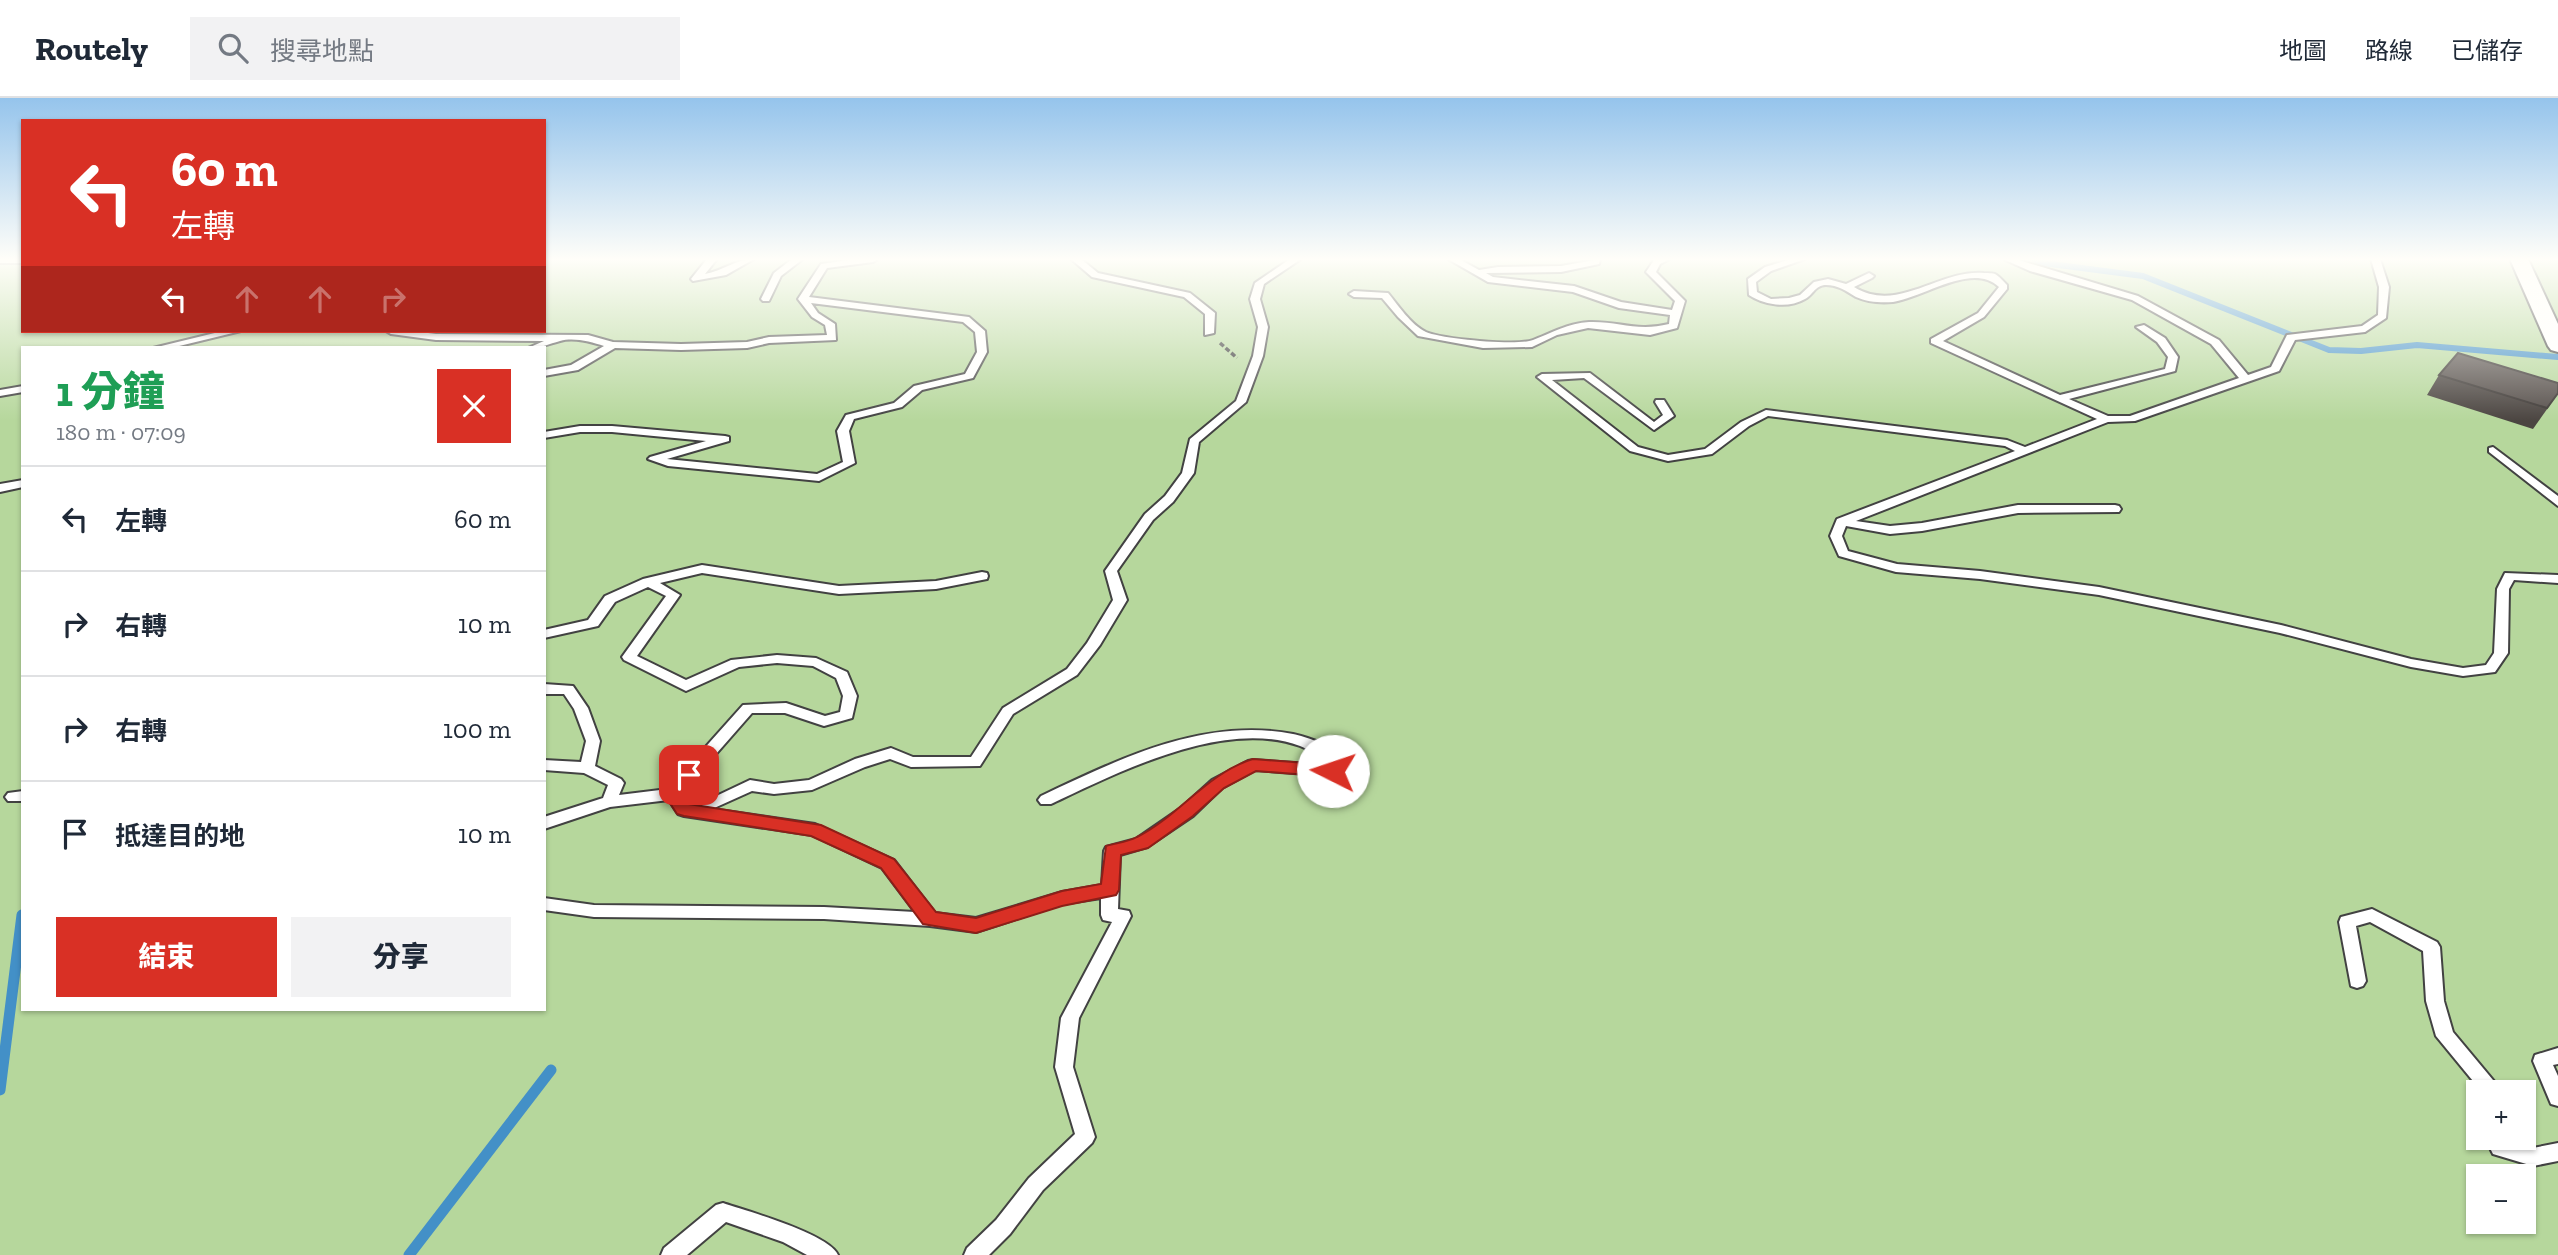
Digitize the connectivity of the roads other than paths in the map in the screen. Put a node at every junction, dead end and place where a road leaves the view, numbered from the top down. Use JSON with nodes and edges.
{"nodes":[{"id":1,"x":813,"y":313,"type":"edge"},
{"id":2,"x":912,"y":313,"type":"edge"},
{"id":3,"x":1210,"y":313,"type":"edge"},
{"id":4,"x":1259,"y":313,"type":"edge"},
{"id":5,"x":1399,"y":313,"type":"edge"},
{"id":6,"x":1675,"y":313,"type":"edge"},
{"id":7,"x":1984,"y":313,"type":"edge"},
{"id":8,"x":2163,"y":313,"type":"edge"},
{"id":9,"x":2383,"y":313,"type":"edge"},
{"id":10,"x":2543,"y":313,"type":"edge"},
{"id":11,"x":2141,"y":327,"type":"dead end"},
{"id":12,"x":227,"y":333,"type":"edge"},
{"id":13,"x":406,"y":333,"type":"edge"},
{"id":14,"x":1209,"y":333,"type":"road end"},
{"id":15,"x":564,"y":337,"type":"junction"},
{"id":16,"x":613,"y":345,"type":"junction"},
{"id":17,"x":167,"y":346,"type":"edge"},
{"id":18,"x":539,"y":346,"type":"edge"},
{"id":19,"x":2558,"y":346,"type":"edge"},
{"id":20,"x":546,"y":373,"type":"edge"},
{"id":21,"x":2245,"y":378,"type":"junction"},
{"id":22,"x":21,"y":389,"type":"edge"},
{"id":23,"x":0,"y":393,"type":"edge"},
{"id":24,"x":2059,"y":398,"type":"junction"},
{"id":25,"x":1660,"y":402,"type":"dead end"},
{"id":26,"x":2107,"y":419,"type":"junction"},
{"id":27,"x":546,"y":435,"type":"edge"},
{"id":28,"x":2493,"y":450,"type":"dead end"},
{"id":29,"x":2025,"y":451,"type":"junction"},
{"id":30,"x":21,"y":483,"type":"edge"},
{"id":31,"x":0,"y":488,"type":"edge"},
{"id":32,"x":2558,"y":502,"type":"edge"},
{"id":33,"x":2115,"y":509,"type":"dead end"},
{"id":34,"x":1841,"y":522,"type":"junction"},
{"id":35,"x":982,"y":576,"type":"dead end"},
{"id":36,"x":2558,"y":579,"type":"edge"},
{"id":37,"x":648,"y":582,"type":"junction"},
{"id":38,"x":546,"y":634,"type":"edge"},
{"id":39,"x":546,"y":689,"type":"edge"},
{"id":40,"x":546,"y":765,"type":"edge"},
{"id":41,"x":587,"y":768,"type":"junction"},
{"id":42,"x":673,"y":794,"type":"junction"},
{"id":43,"x":1046,"y":800,"type":"dead end"},
{"id":44,"x":609,"y":802,"type":"junction"},
{"id":45,"x":684,"y":810,"type":"junction"},
{"id":46,"x":546,"y":822,"type":"edge"},
{"id":47,"x":1110,"y":890,"type":"junction"},
{"id":48,"x":546,"y":904,"type":"edge"},
{"id":49,"x":930,"y":919,"type":"junction"},
{"id":50,"x":2357,"y":981,"type":"dead end"},
{"id":51,"x":2558,"y":1056,"type":"edge"},
{"id":52,"x":2484,"y":1080,"type":"edge"},
{"id":53,"x":2558,"y":1098,"type":"edge"},
{"id":54,"x":2507,"y":1150,"type":"edge"},
{"id":55,"x":2558,"y":1152,"type":"edge"},
{"id":56,"x":671,"y":1255,"type":"edge"},
{"id":57,"x":828,"y":1255,"type":"edge"},
{"id":58,"x":974,"y":1255,"type":"edge"}],
"edges":[{"from":1,"to":16,"type":"lane"},
{"from":2,"to":27,"type":"lane"},
{"from":3,"to":14,"type":"lane"},
{"from":4,"to":45,"type":"lane"},
{"from":5,"to":6,"type":"lane"},
{"from":7,"to":24,"type":"lane"},
{"from":8,"to":21,"type":"lane"},
{"from":9,"to":21,"type":"lane"},
{"from":10,"to":19,"type":"street"},
{"from":11,"to":24,"type":"lane"},
{"from":12,"to":17,"type":"lane"},
{"from":13,"to":15,"type":"lane"},
{"from":15,"to":16,"type":"lane"},
{"from":15,"to":18,"type":"lane"},
{"from":16,"to":20,"type":"lane"},
{"from":21,"to":26,"type":"lane"},
{"from":22,"to":23,"type":"lane"},
{"from":24,"to":26,"type":"lane"},
{"from":25,"to":29,"type":"lane"},
{"from":26,"to":29,"type":"lane"},
{"from":28,"to":32,"type":"lane"},
{"from":29,"to":34,"type":"lane"},
{"from":30,"to":31,"type":"lane"},
{"from":33,"to":34,"type":"lane"},
{"from":34,"to":36,"type":"lane"},
{"from":35,"to":37,"type":"lane"},
{"from":37,"to":38,"type":"lane"},
{"from":37,"to":42,"type":"lane"},
{"from":39,"to":41,"type":"lane"},
{"from":40,"to":41,"type":"lane"},
{"from":41,"to":44,"type":"lane"},
{"from":42,"to":44,"type":"lane"},
{"from":42,"to":45,"type":"lane"},
{"from":43,"to":47,"type":"lane"},
{"from":44,"to":46,"type":"lane"},
{"from":45,"to":49,"type":"lane"},
{"from":47,"to":49,"type":"lane"},
{"from":47,"to":58,"type":"lane"},
{"from":48,"to":49,"type":"lane"},
{"from":50,"to":52,"type":"lane"},
{"from":51,"to":53,"type":"lane"},
{"from":54,"to":55,"type":"lane"},
{"from":56,"to":57,"type":"lane"}]}
